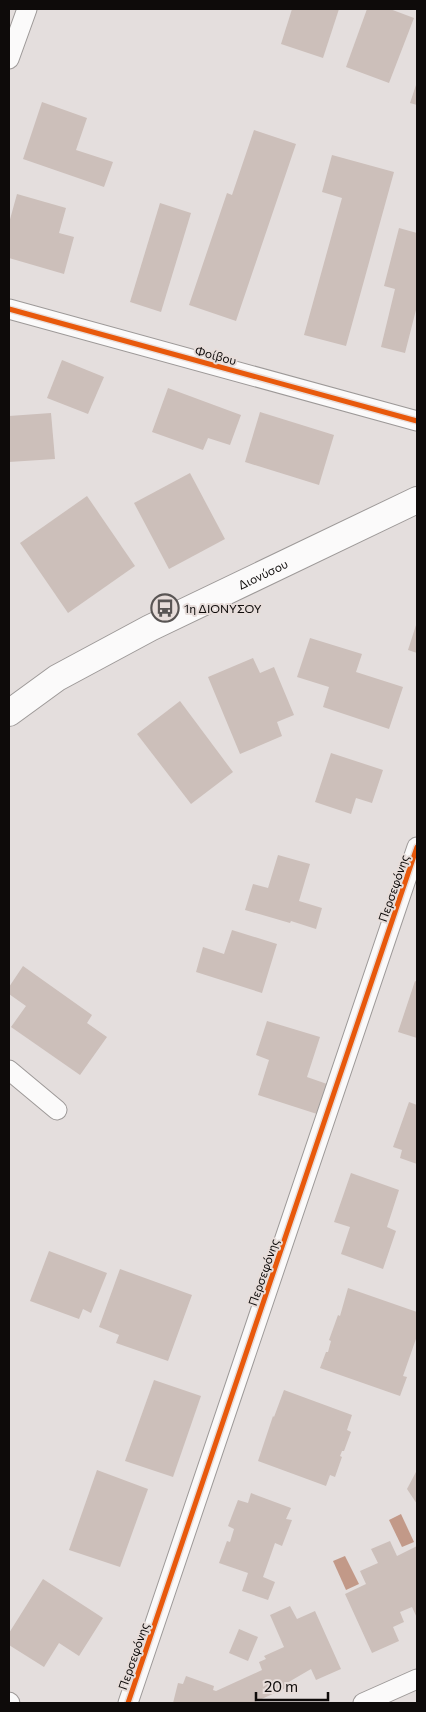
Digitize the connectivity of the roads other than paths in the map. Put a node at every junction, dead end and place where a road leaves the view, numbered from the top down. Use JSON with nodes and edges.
{"nodes":[{"id":1,"x":26,"y":9,"type":"edge"},
{"id":2,"x":9,"y":59,"type":"edge"},
{"id":3,"x":9,"y":309,"type":"edge"},
{"id":4,"x":417,"y":421,"type":"edge"},
{"id":5,"x":417,"y":500,"type":"edge"},
{"id":6,"x":9,"y":714,"type":"edge"},
{"id":7,"x":417,"y":847,"type":"edge"},
{"id":8,"x":9,"y":1070,"type":"edge"},
{"id":9,"x":58,"y":1110,"type":"dead end"},
{"id":10,"x":417,"y":1679,"type":"edge"},
{"id":11,"x":128,"y":1703,"type":"edge"},
{"id":12,"x":363,"y":1703,"type":"edge"}],
"edges":[{"from":1,"to":2,"type":"street"},
{"from":3,"to":4,"type":"street","name":"Φοίβου"},
{"from":5,"to":6,"type":"main road","name":"Διονύσου"},
{"from":7,"to":11,"type":"street","name":"Περσεφόνης"},
{"from":8,"to":9,"type":"street"},
{"from":10,"to":12,"type":"street"}]}
